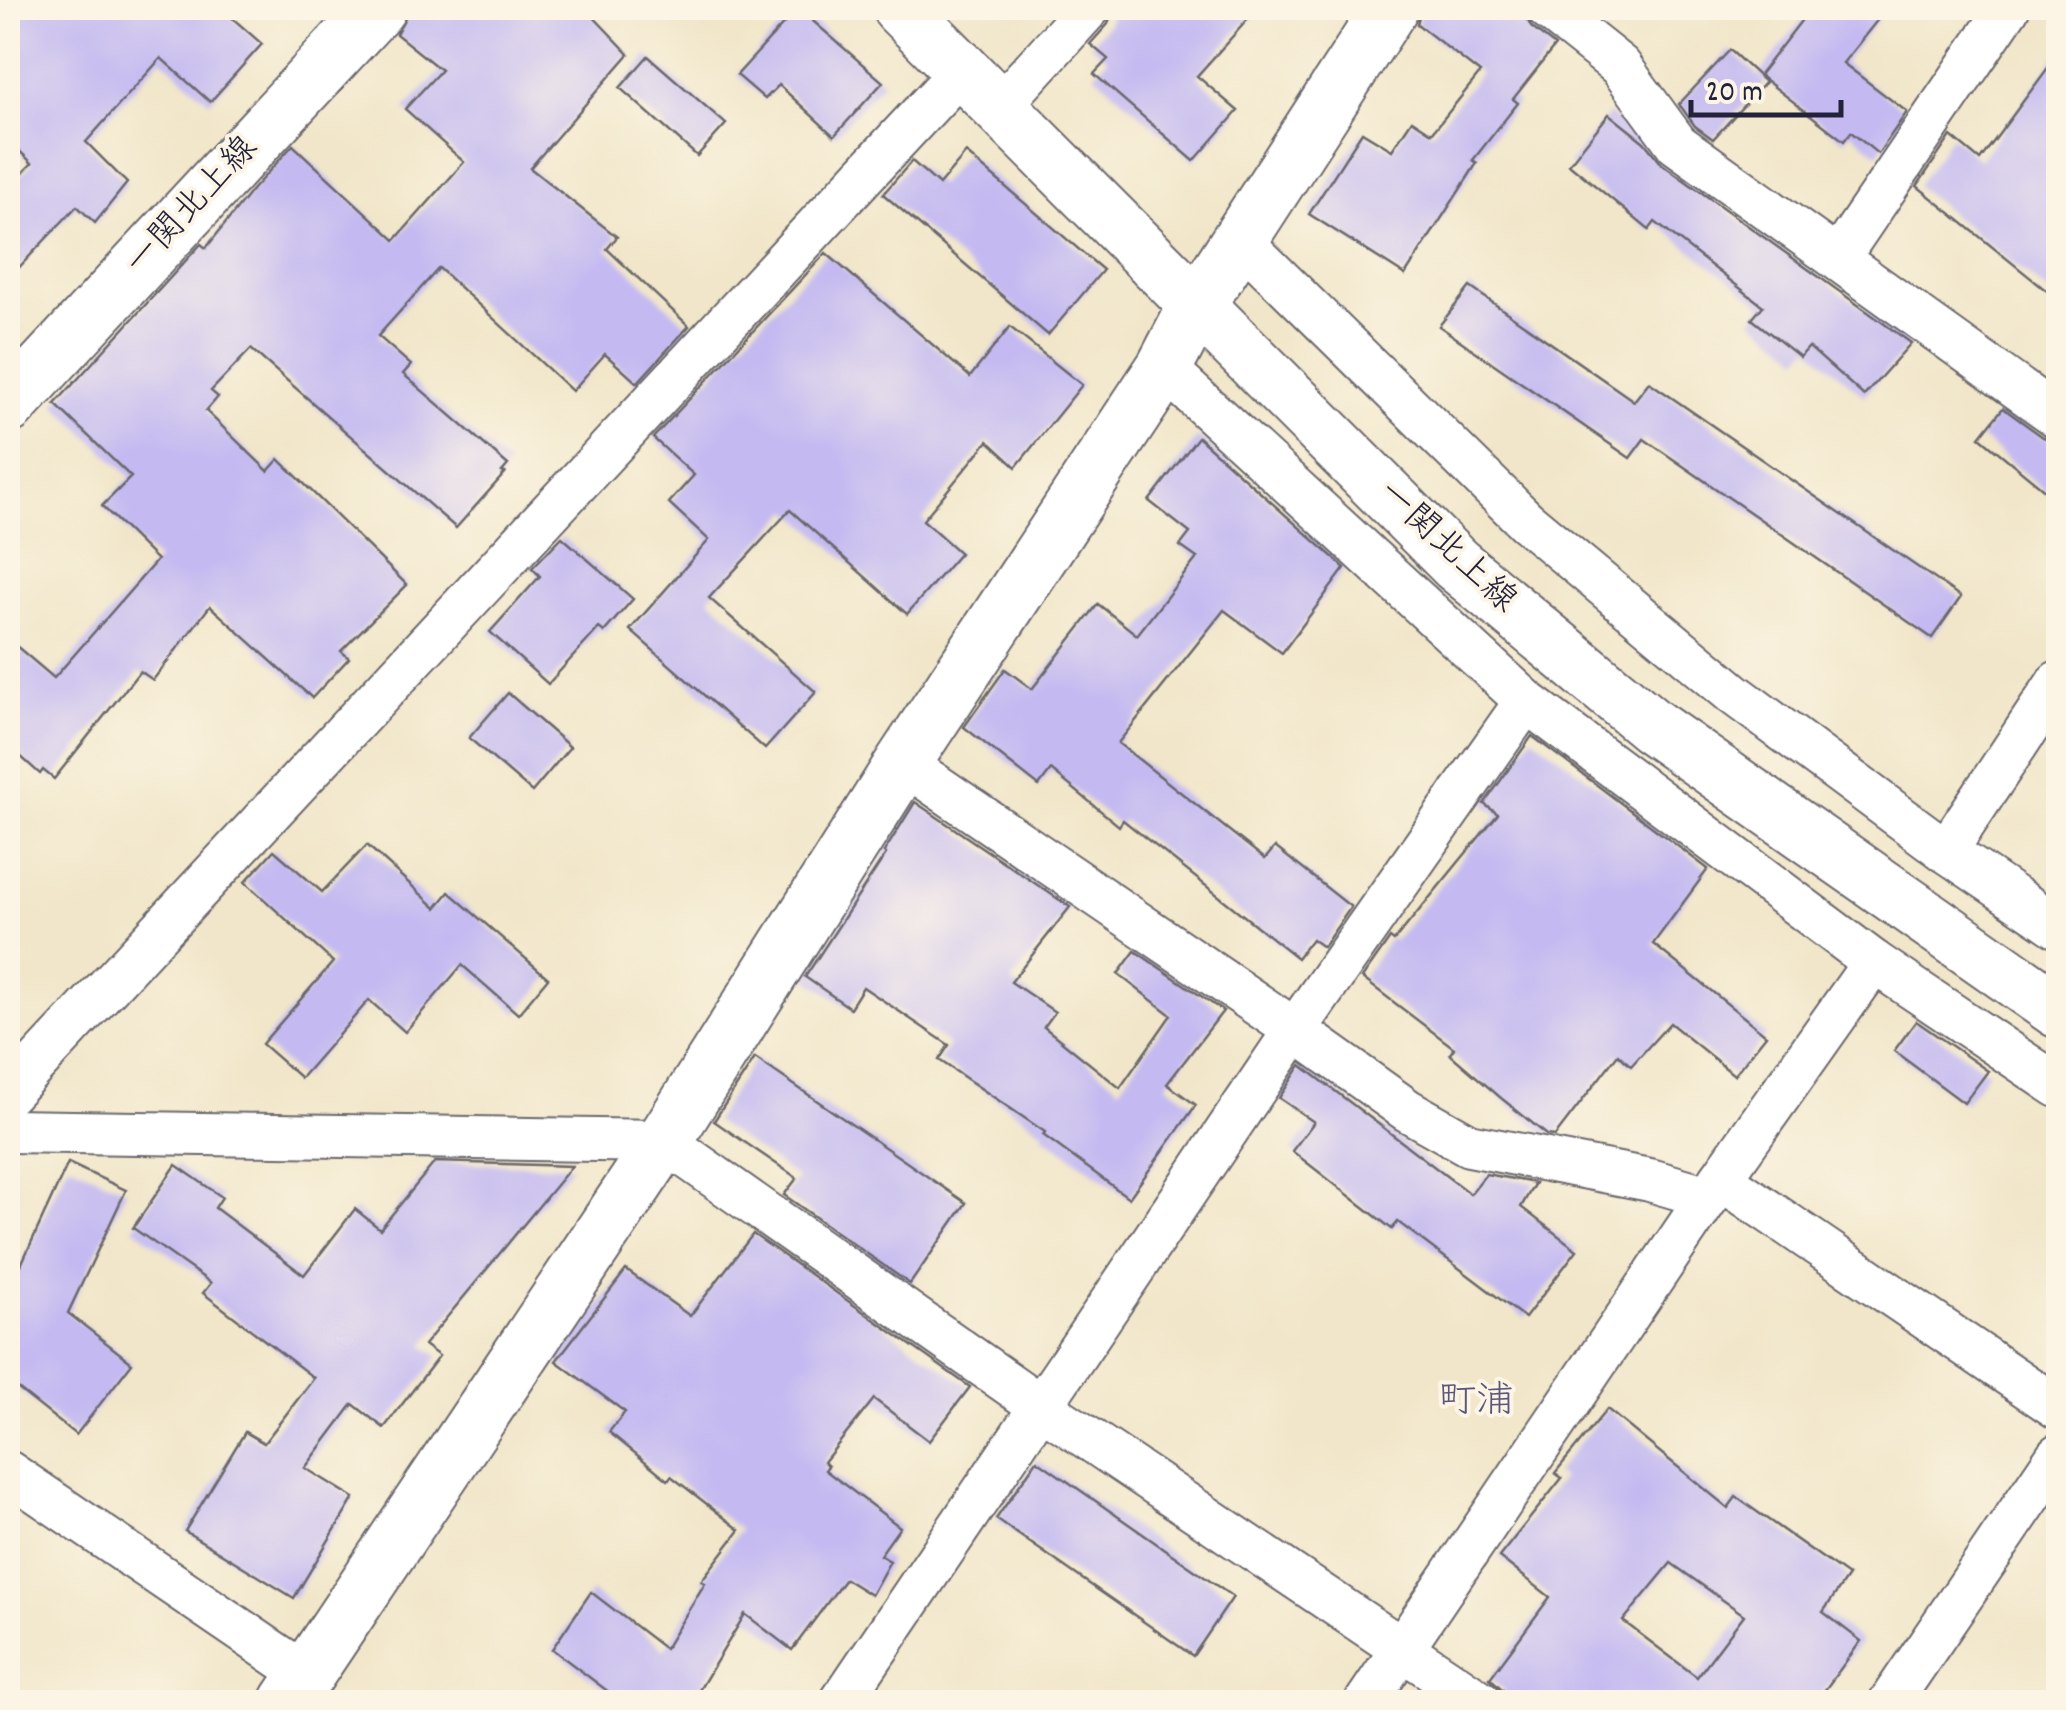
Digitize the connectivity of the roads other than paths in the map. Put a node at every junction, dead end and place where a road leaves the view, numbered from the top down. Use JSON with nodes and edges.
{"nodes":[{"id":1,"x":378,"y":8,"type":"edge"},
{"id":2,"x":900,"y":8,"type":"edge"},
{"id":3,"x":1088,"y":8,"type":"edge"},
{"id":4,"x":1390,"y":8,"type":"edge"},
{"id":5,"x":1547,"y":8,"type":"edge"},
{"id":6,"x":2008,"y":8,"type":"edge"},
{"id":7,"x":980,"y":89,"type":"junction"},
{"id":8,"x":1240,"y":240,"type":"junction"},
{"id":9,"x":1838,"y":258,"type":"junction"},
{"id":10,"x":1196,"y":306,"type":"junction"},
{"id":11,"x":1164,"y":368,"type":"junction"},
{"id":12,"x":8,"y":406,"type":"edge"},
{"id":13,"x":2058,"y":417,"type":"edge"},
{"id":14,"x":2058,"y":682,"type":"edge"},
{"id":15,"x":1526,"y":701,"type":"junction"},
{"id":16,"x":903,"y":763,"type":"junction"},
{"id":17,"x":1946,"y":851,"type":"junction"},
{"id":18,"x":2058,"y":927,"type":"edge"},
{"id":19,"x":1874,"y":962,"type":"junction"},
{"id":20,"x":2058,"y":1010,"type":"edge"},
{"id":21,"x":1296,"y":1030,"type":"junction"},
{"id":22,"x":2058,"y":1086,"type":"edge"},
{"id":23,"x":8,"y":1094,"type":"edge"},
{"id":24,"x":8,"y":1132,"type":"edge"},
{"id":25,"x":664,"y":1141,"type":"junction"},
{"id":26,"x":1715,"y":1188,"type":"junction"},
{"id":27,"x":1043,"y":1408,"type":"junction"},
{"id":28,"x":2058,"y":1408,"type":"edge"},
{"id":29,"x":2058,"y":1455,"type":"edge"},
{"id":30,"x":8,"y":1472,"type":"edge"},
{"id":31,"x":1402,"y":1650,"type":"junction"},
{"id":32,"x":296,"y":1688,"type":"edge"},
{"id":33,"x":841,"y":1702,"type":"edge"},
{"id":34,"x":1366,"y":1702,"type":"edge"},
{"id":35,"x":1480,"y":1702,"type":"edge"},
{"id":36,"x":1890,"y":1702,"type":"edge"}],
"edges":[{"from":1,"to":12,"type":"main road","name":"一関北上線"},
{"from":2,"to":7,"type":"main road","name":"一関北上線"},
{"from":3,"to":7,"type":"street"},
{"from":4,"to":8,"type":"main road"},
{"from":5,"to":9,"type":"street"},
{"from":6,"to":9,"type":"street"},
{"from":7,"to":10,"type":"main road","name":"一関北上線"},
{"from":7,"to":23,"type":"street"},
{"from":8,"to":10,"type":"main road"},
{"from":8,"to":17,"type":"street"},
{"from":9,"to":13,"type":"street"},
{"from":10,"to":11,"type":"main road"},
{"from":10,"to":20,"type":"main road","name":"一関北上線"},
{"from":11,"to":15,"type":"street"},
{"from":11,"to":16,"type":"main road"},
{"from":14,"to":17,"type":"street"},
{"from":15,"to":19,"type":"street"},
{"from":15,"to":21,"type":"street"},
{"from":16,"to":21,"type":"street"},
{"from":16,"to":25,"type":"main road"},
{"from":17,"to":18,"type":"street"},
{"from":19,"to":22,"type":"street"},
{"from":19,"to":26,"type":"street"},
{"from":21,"to":26,"type":"street"},
{"from":21,"to":27,"type":"street"},
{"from":24,"to":25,"type":"street"},
{"from":25,"to":27,"type":"street"},
{"from":25,"to":32,"type":"main road"},
{"from":26,"to":28,"type":"street"},
{"from":26,"to":31,"type":"street"},
{"from":27,"to":31,"type":"street"},
{"from":27,"to":33,"type":"street"},
{"from":29,"to":36,"type":"street"},
{"from":30,"to":32,"type":"street"},
{"from":31,"to":34,"type":"street"},
{"from":31,"to":35,"type":"street"}]}
